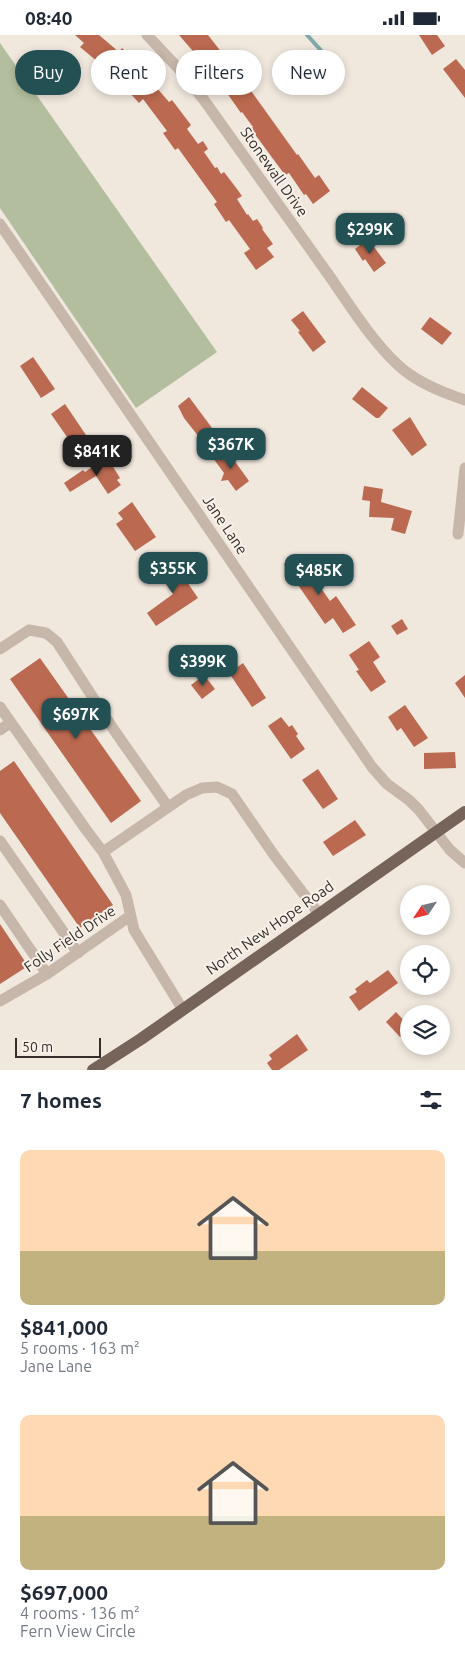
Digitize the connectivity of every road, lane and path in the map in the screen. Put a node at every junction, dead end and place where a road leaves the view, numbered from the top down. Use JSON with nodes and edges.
{"nodes":[{"id":1,"x":147,"y":35,"type":"edge"},
{"id":2,"x":0,"y":224,"type":"edge"},
{"id":3,"x":465,"y":400,"type":"edge"},
{"id":4,"x":465,"y":469,"type":"edge"},
{"id":5,"x":458,"y":534,"type":"dead end"},
{"id":6,"x":0,"y":649,"type":"edge"},
{"id":7,"x":0,"y":707,"type":"edge"},
{"id":8,"x":10,"y":723,"type":"junction"},
{"id":9,"x":0,"y":730,"type":"edge"},
{"id":10,"x":168,"y":807,"type":"junction"},
{"id":11,"x":465,"y":811,"type":"edge"},
{"id":12,"x":436,"y":833,"type":"junction"},
{"id":13,"x":0,"y":841,"type":"edge"},
{"id":14,"x":103,"y":852,"type":"junction"},
{"id":15,"x":465,"y":863,"type":"edge"},
{"id":16,"x":0,"y":905,"type":"edge"},
{"id":17,"x":319,"y":914,"type":"junction"},
{"id":18,"x":130,"y":916,"type":"junction"},
{"id":19,"x":78,"y":953,"type":"junction"},
{"id":20,"x":48,"y":974,"type":"junction"},
{"id":21,"x":0,"y":1001,"type":"edge"},
{"id":22,"x":183,"y":1010,"type":"junction"},
{"id":23,"x":93,"y":1070,"type":"edge"}],
"edges":[{"from":1,"to":3,"type":"street","name":"Stonewall Drive"},
{"from":2,"to":12,"type":"street","name":"Jane Lane"},
{"from":4,"to":5,"type":"street"},
{"from":6,"to":10,"type":"street"},
{"from":7,"to":8,"type":"street"},
{"from":8,"to":9,"type":"street"},
{"from":8,"to":14,"type":"street"},
{"from":10,"to":14,"type":"street"},
{"from":10,"to":17,"type":"street"},
{"from":11,"to":12,"type":"main road","name":"North New Hope Road"},
{"from":12,"to":15,"type":"street","name":"Jane Lane"},
{"from":12,"to":17,"type":"main road","name":"North New Hope Road"},
{"from":13,"to":19,"type":"street"},
{"from":14,"to":18,"type":"street"},
{"from":16,"to":20,"type":"street"},
{"from":17,"to":22,"type":"main road","name":"North New Hope Road"},
{"from":18,"to":19,"type":"street","name":"Folly Field Drive"},
{"from":18,"to":22,"type":"street"},
{"from":19,"to":20,"type":"street","name":"Folly Field Drive"},
{"from":20,"to":21,"type":"street","name":"Folly Field Drive"},
{"from":22,"to":23,"type":"main road","name":"North New Hope Road"}]}
